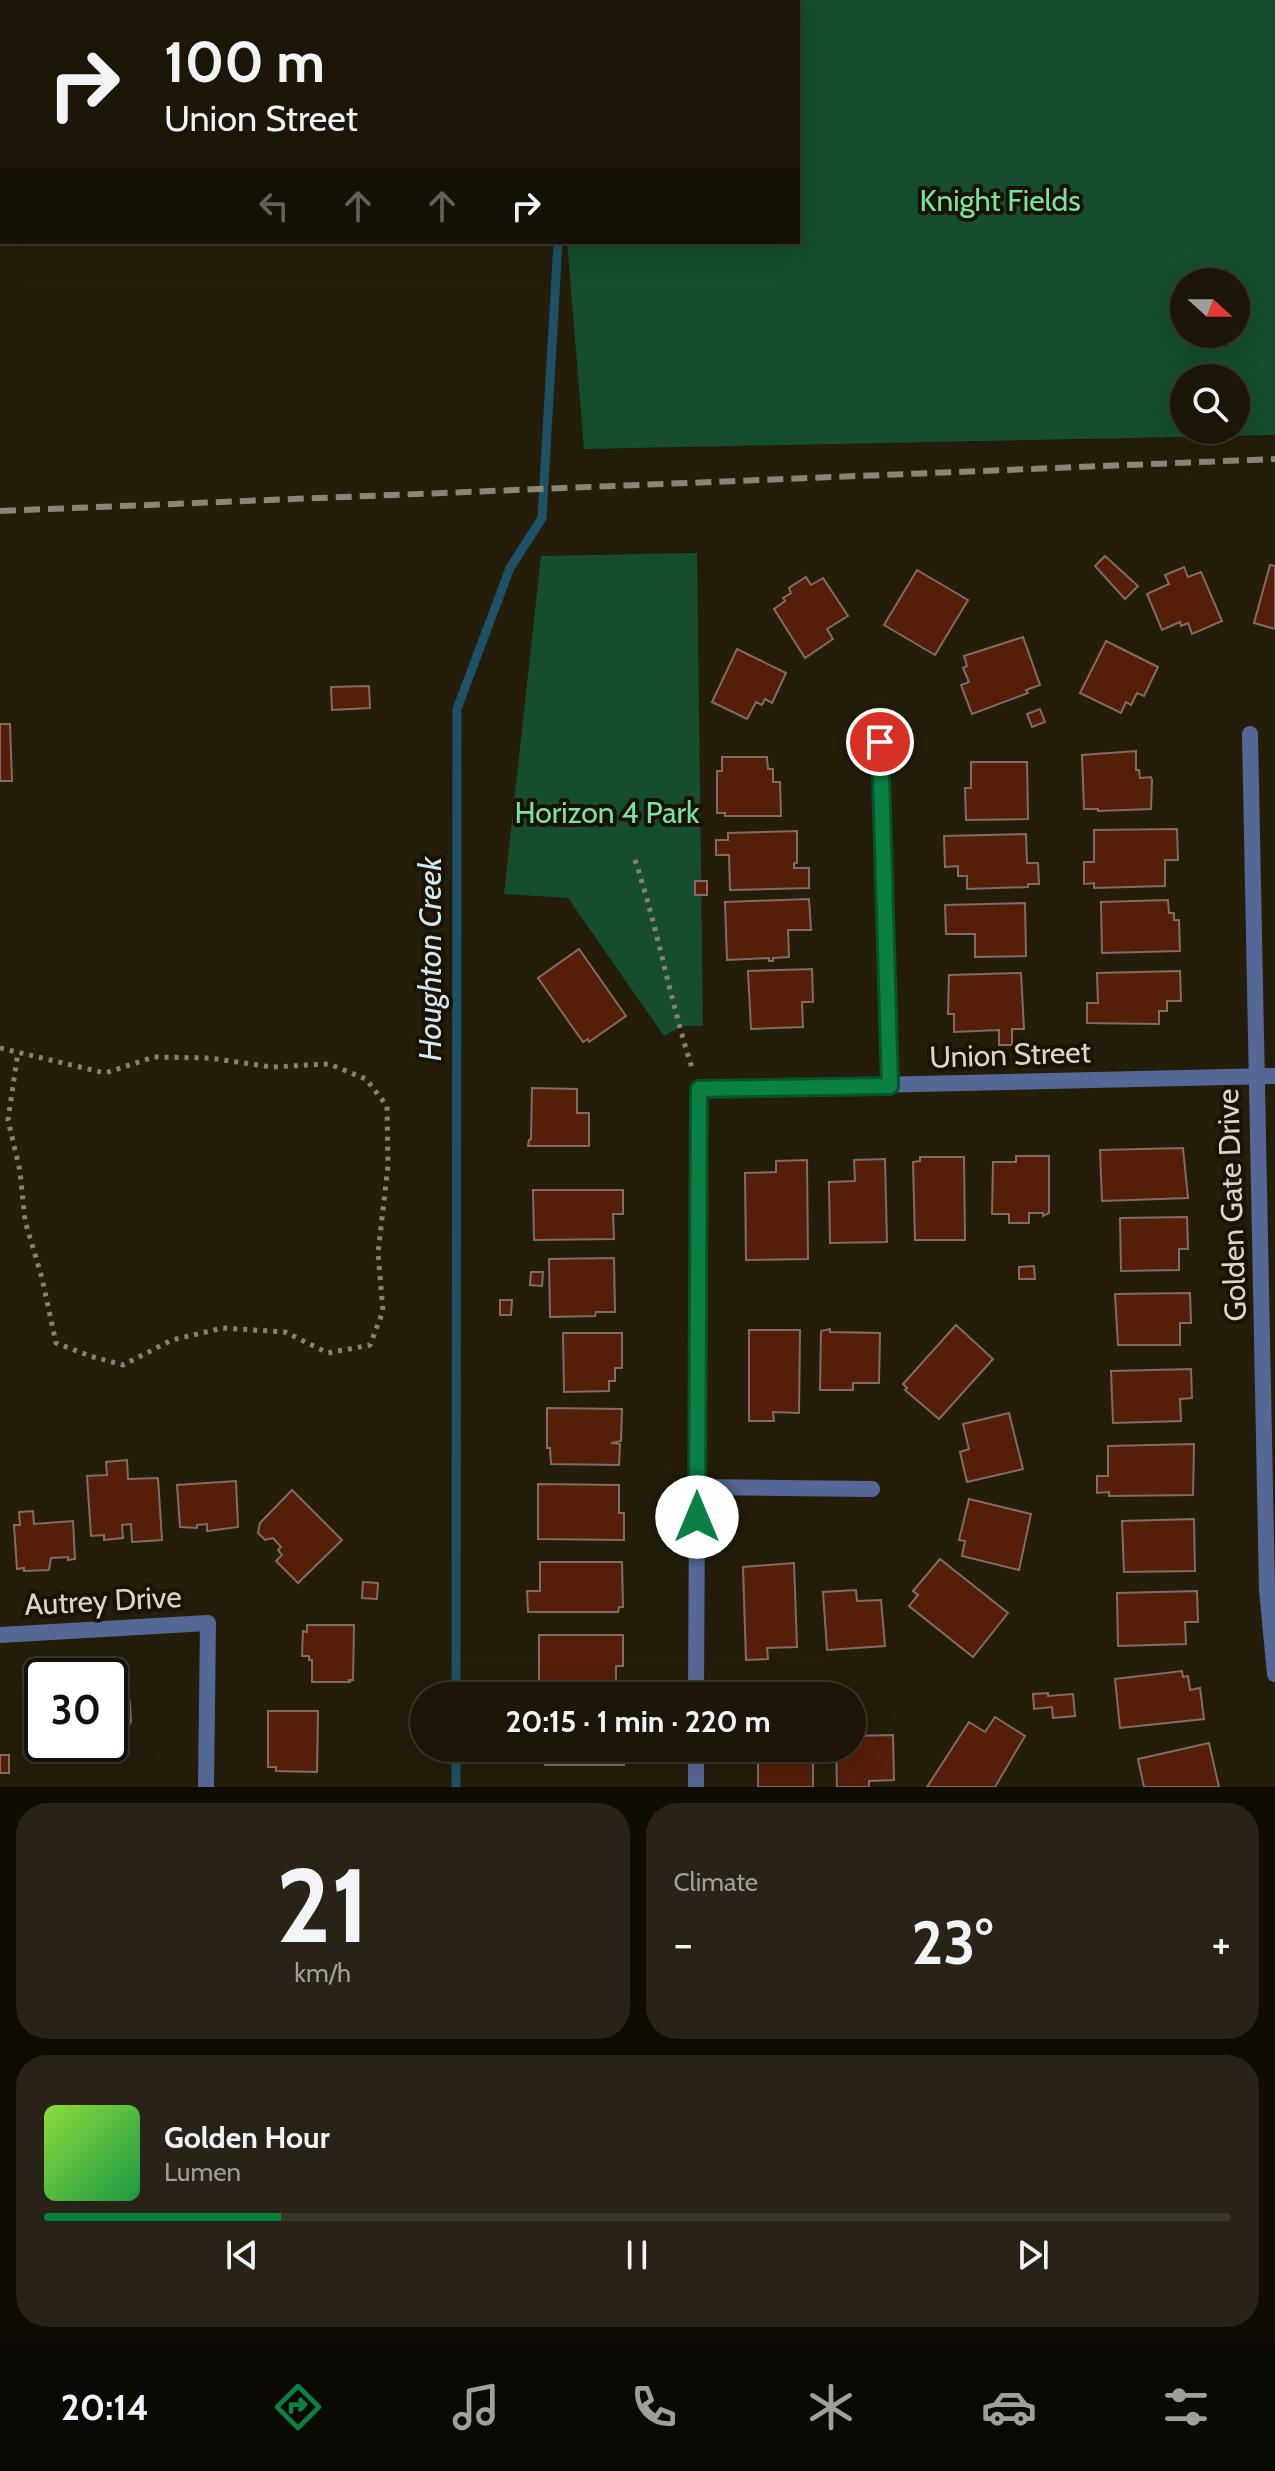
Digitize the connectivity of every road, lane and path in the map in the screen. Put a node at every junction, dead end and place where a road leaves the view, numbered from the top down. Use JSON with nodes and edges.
{"nodes":[{"id":1,"x":1250,"y":734,"type":"dead end"},
{"id":2,"x":880,"y":742,"type":"dead end"},
{"id":3,"x":635,"y":860,"type":"dead end"},
{"id":4,"x":0,"y":1048,"type":"edge"},
{"id":5,"x":18,"y":1052,"type":"junction"},
{"id":6,"x":1257,"y":1076,"type":"junction"},
{"id":7,"x":1275,"y":1076,"type":"edge"},
{"id":8,"x":890,"y":1086,"type":"junction"},
{"id":9,"x":699,"y":1089,"type":"junction"},
{"id":10,"x":697,"y":1487,"type":"junction"},
{"id":11,"x":872,"y":1489,"type":"dead end"},
{"id":12,"x":0,"y":1635,"type":"edge"},
{"id":13,"x":1275,"y":1674,"type":"edge"},
{"id":14,"x":696,"y":1682,"type":"edge"},
{"id":15,"x":696,"y":1762,"type":"edge"},
{"id":16,"x":206,"y":1787,"type":"edge"},
{"id":17,"x":696,"y":1787,"type":"edge"}],
"edges":[{"from":1,"to":6,"type":"street","name":"Golden Gate Drive"},
{"from":2,"to":8,"type":"street"},
{"from":3,"to":9,"type":"path"},
{"from":4,"to":5,"type":"path"},
{"from":5,"to":5,"type":"path"},
{"from":6,"to":7,"type":"street","name":"Union Street"},
{"from":6,"to":8,"type":"street","name":"Union Street"},
{"from":6,"to":13,"type":"street","name":"Golden Gate Drive"},
{"from":8,"to":9,"type":"street","name":"Union Street"},
{"from":9,"to":10,"type":"street"},
{"from":10,"to":11,"type":"street"},
{"from":10,"to":14,"type":"street"},
{"from":12,"to":16,"type":"street","name":"Autrey Drive"},
{"from":15,"to":17,"type":"street"}]}
